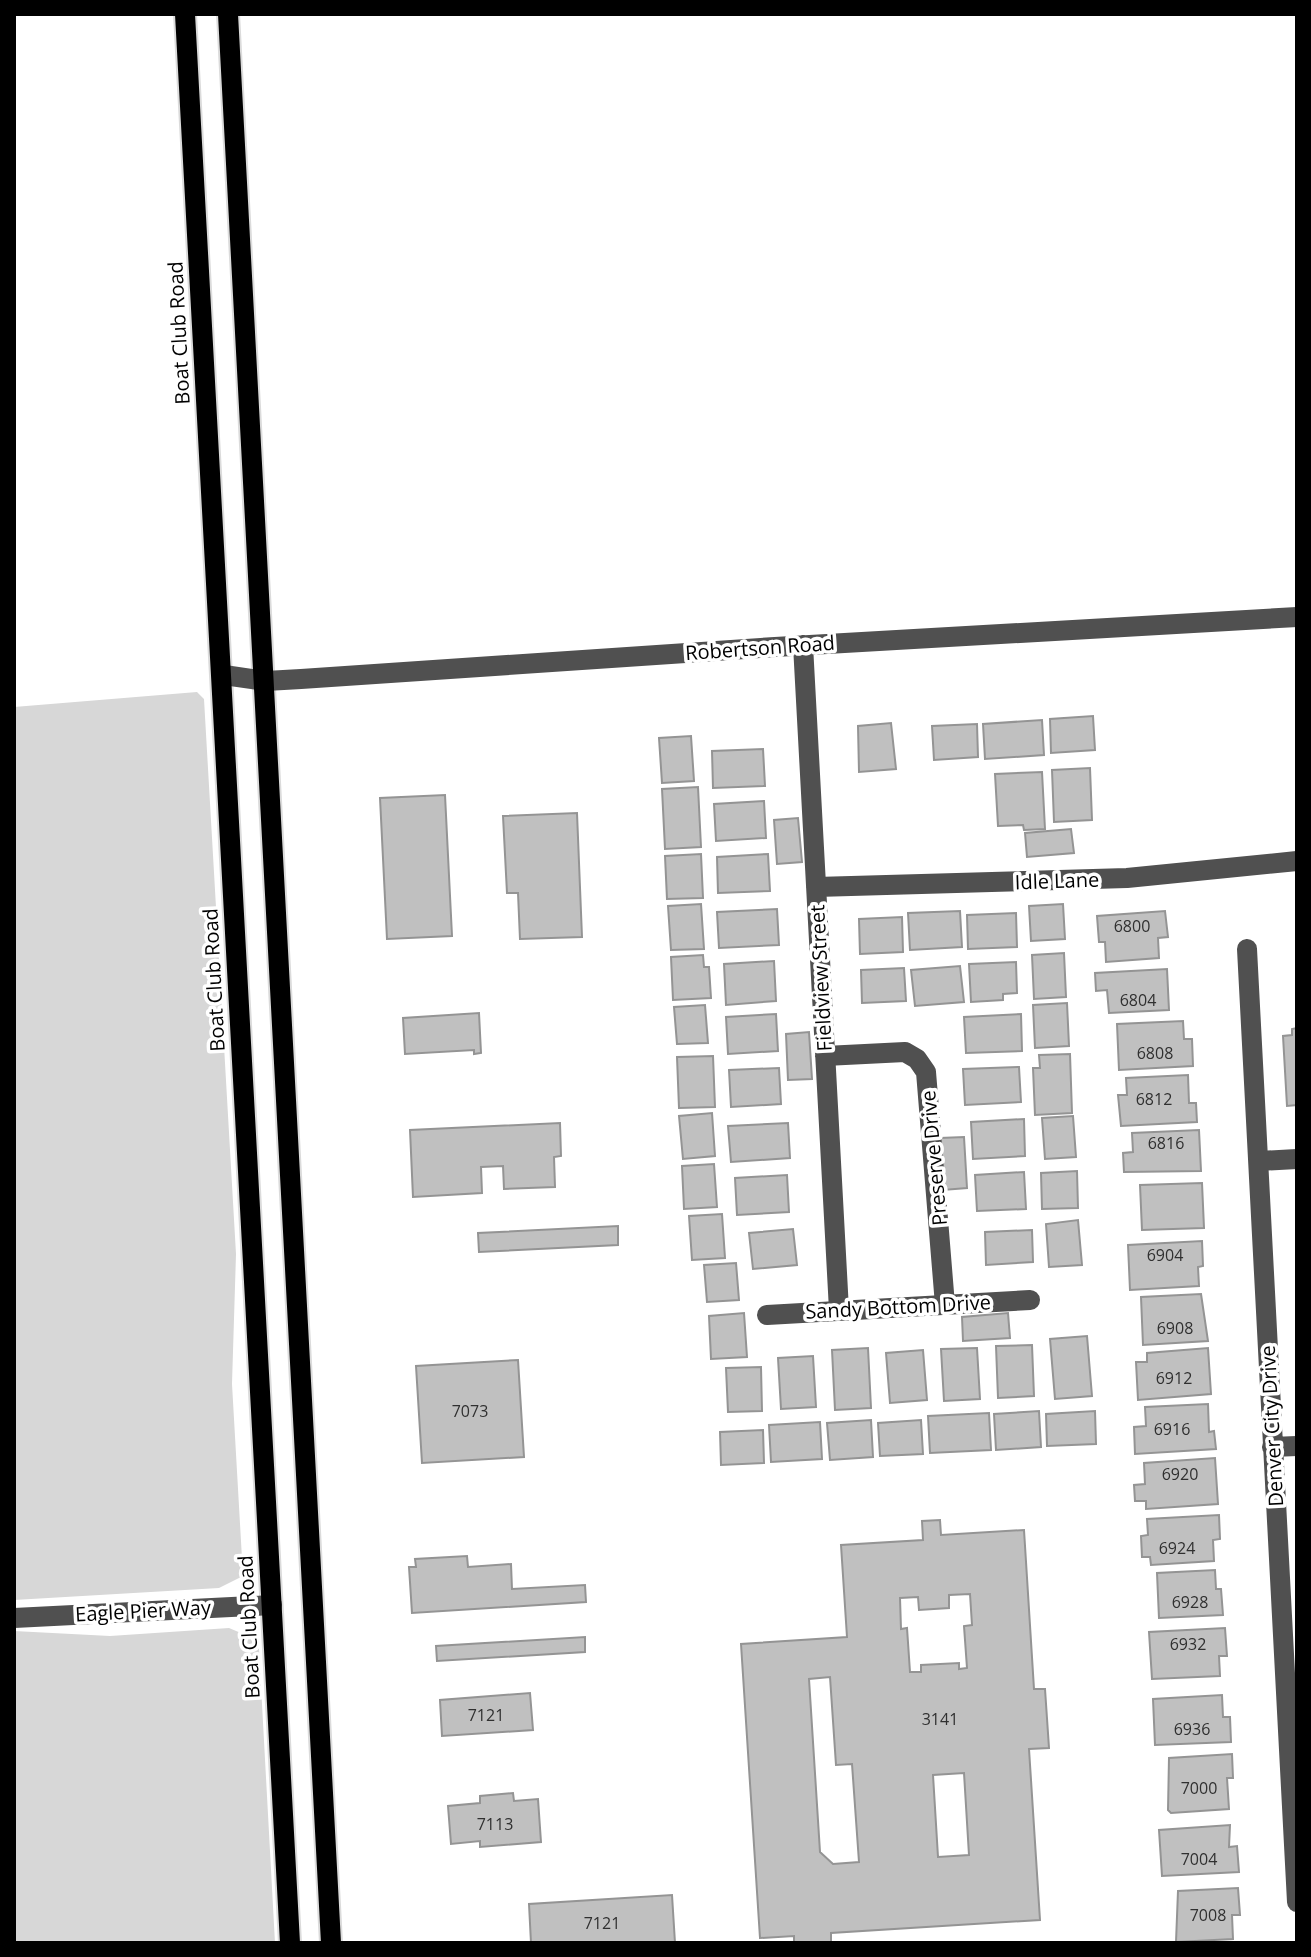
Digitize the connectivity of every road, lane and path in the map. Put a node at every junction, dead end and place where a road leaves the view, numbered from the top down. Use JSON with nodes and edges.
{"nodes":[{"id":1,"x":185,"y":14,"type":"edge"},
{"id":2,"x":228,"y":14,"type":"edge"},
{"id":3,"x":1297,"y":617,"type":"edge"},
{"id":4,"x":803,"y":645,"type":"junction"},
{"id":5,"x":224,"y":675,"type":"junction"},
{"id":6,"x":266,"y":681,"type":"junction"},
{"id":7,"x":1297,"y":861,"type":"edge"},
{"id":8,"x":816,"y":887,"type":"junction"},
{"id":9,"x":1247,"y":949,"type":"dead end"},
{"id":10,"x":825,"y":1056,"type":"junction"},
{"id":11,"x":1297,"y":1159,"type":"edge"},
{"id":12,"x":1259,"y":1161,"type":"junction"},
{"id":13,"x":1030,"y":1300,"type":"dead end"},
{"id":14,"x":945,"y":1305,"type":"junction"},
{"id":15,"x":839,"y":1310,"type":"junction"},
{"id":16,"x":767,"y":1315,"type":"dead end"},
{"id":17,"x":1297,"y":1446,"type":"edge"},
{"id":18,"x":1272,"y":1447,"type":"junction"},
{"id":19,"x":272,"y":1605,"type":"junction"},
{"id":20,"x":14,"y":1618,"type":"edge"},
{"id":21,"x":1292,"y":1744,"type":"edge"},
{"id":22,"x":1297,"y":1902,"type":"edge"},
{"id":23,"x":290,"y":1943,"type":"edge"},
{"id":24,"x":331,"y":1943,"type":"edge"}],
"edges":[{"from":1,"to":5,"type":"main road","name":"Boat Club Road"},
{"from":2,"to":6,"type":"main road"},
{"from":3,"to":4,"type":"street","name":"Robertson Road"},
{"from":4,"to":6,"type":"street","name":"Robertson Road"},
{"from":4,"to":8,"type":"street","name":"Fieldview Street"},
{"from":5,"to":6,"type":"street","name":"Robertson Road"},
{"from":5,"to":19,"type":"main road","name":"Boat Club Road"},
{"from":6,"to":24,"type":"main road"},
{"from":7,"to":8,"type":"street","name":"Idle Lane"},
{"from":8,"to":10,"type":"street","name":"Fieldview Street"},
{"from":9,"to":12,"type":"street","name":"Denver City Drive"},
{"from":10,"to":14,"type":"street","name":"Preserve Drive"},
{"from":10,"to":15,"type":"street","name":"Fieldview Street"},
{"from":11,"to":12,"type":"street"},
{"from":12,"to":18,"type":"street","name":"Denver City Drive"},
{"from":13,"to":14,"type":"street","name":"Sandy Bottom Drive"},
{"from":14,"to":15,"type":"street","name":"Sandy Bottom Drive"},
{"from":15,"to":16,"type":"street","name":"Sandy Bottom Drive"},
{"from":17,"to":18,"type":"street"},
{"from":18,"to":21,"type":"street","name":"Denver City Drive"},
{"from":19,"to":20,"type":"street","name":"Eagle Pier Way"},
{"from":19,"to":23,"type":"main road","name":"Boat Club Road"},
{"from":21,"to":22,"type":"street","name":"Denver City Drive"}]}
